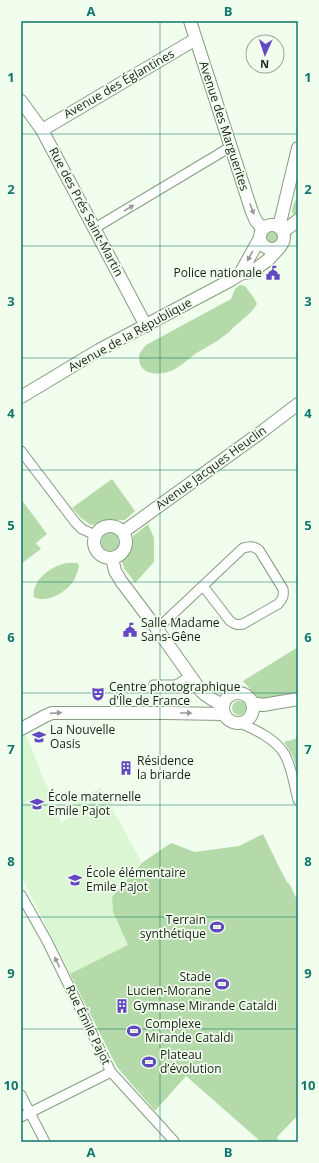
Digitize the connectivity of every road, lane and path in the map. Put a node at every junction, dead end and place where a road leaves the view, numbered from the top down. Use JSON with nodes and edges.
{"nodes":[{"id":1,"x":190,"y":21,"type":"edge"},
{"id":2,"x":196,"y":39,"type":"junction"},
{"id":3,"x":21,"y":101,"type":"edge"},
{"id":4,"x":42,"y":130,"type":"junction"},
{"id":5,"x":232,"y":148,"type":"junction"},
{"id":6,"x":298,"y":148,"type":"edge"},
{"id":7,"x":298,"y":220,"type":"edge"},
{"id":8,"x":95,"y":228,"type":"junction"},
{"id":9,"x":281,"y":229,"type":"junction"},
{"id":10,"x":261,"y":234,"type":"junction"},
{"id":11,"x":280,"y":247,"type":"junction"},
{"id":12,"x":240,"y":274,"type":"junction"},
{"id":13,"x":146,"y":326,"type":"junction"},
{"id":14,"x":21,"y":397,"type":"edge"},
{"id":15,"x":298,"y":404,"type":"edge"},
{"id":16,"x":21,"y":451,"type":"edge"},
{"id":17,"x":123,"y":532,"type":"junction"},
{"id":18,"x":95,"y":536,"type":"junction"},
{"id":19,"x":112,"y":558,"type":"junction"},
{"id":20,"x":203,"y":586,"type":"junction"},
{"id":21,"x":158,"y":629,"type":"junction"},
{"id":22,"x":190,"y":675,"type":"junction"},
{"id":23,"x":153,"y":684,"type":"dead end"},
{"id":24,"x":298,"y":699,"type":"edge"},
{"id":25,"x":298,"y":705,"type":"edge"},
{"id":26,"x":252,"y":708,"type":"junction"},
{"id":27,"x":224,"y":709,"type":"junction"},
{"id":28,"x":240,"y":723,"type":"junction"},
{"id":29,"x":21,"y":729,"type":"edge"},
{"id":30,"x":298,"y":800,"type":"edge"},
{"id":31,"x":21,"y":895,"type":"edge"},
{"id":32,"x":111,"y":1072,"type":"junction"},
{"id":33,"x":21,"y":1095,"type":"edge"},
{"id":34,"x":30,"y":1112,"type":"junction"},
{"id":35,"x":21,"y":1117,"type":"edge"},
{"id":36,"x":174,"y":1141,"type":"dead end"},
{"id":37,"x":45,"y":1142,"type":"edge"}],
"edges":[{"from":1,"to":2,"type":"street","name":"Avenue des Marguerites"},
{"from":2,"to":4,"type":"street","name":"Avenue des Églantines"},
{"from":2,"to":5,"type":"street","name":"Avenue des Marguerites"},
{"from":3,"to":4,"type":"street","name":"Rue des Prés Saint-Martin"},
{"from":4,"to":8,"type":"street","name":"Rue des Prés Saint-Martin"},
{"from":8,"to":5,"type":"street","one_way":true},
{"from":5,"to":10,"type":"street","name":"Avenue des Marguerites","one_way":true},
{"from":6,"to":9,"type":"street"},
{"from":7,"to":9,"type":"street"},
{"from":8,"to":13,"type":"street","name":"Rue des Prés Saint-Martin"},
{"from":9,"to":10,"type":"street"},
{"from":9,"to":11,"type":"street"},
{"from":10,"to":11,"type":"street"},
{"from":10,"to":12,"type":"street","name":"Avenue de la République","one_way":true},
{"from":11,"to":12,"type":"street","name":"Avenue de la République"},
{"from":12,"to":13,"type":"street","name":"Avenue de la République"},
{"from":13,"to":14,"type":"street","name":"Avenue de la République"},
{"from":15,"to":17,"type":"street","name":"Avenue Jacques Heuclin"},
{"from":16,"to":18,"type":"street"},
{"from":17,"to":18,"type":"street"},
{"from":17,"to":19,"type":"street"},
{"from":18,"to":19,"type":"street"},
{"from":19,"to":21,"type":"street"},
{"from":20,"to":20,"type":"street"},
{"from":20,"to":21,"type":"street"},
{"from":21,"to":22,"type":"street"},
{"from":22,"to":23,"type":"street"},
{"from":22,"to":27,"type":"street"},
{"from":24,"to":26,"type":"street"},
{"from":25,"to":26,"type":"street"},
{"from":26,"to":27,"type":"street"},
{"from":26,"to":28,"type":"street"},
{"from":27,"to":28,"type":"street"},
{"from":29,"to":27,"type":"street","one_way":true},
{"from":28,"to":30,"type":"street"},
{"from":32,"to":31,"type":"street","name":"Rue Émile Pajot","one_way":true},
{"from":32,"to":34,"type":"street"},
{"from":32,"to":36,"type":"street","name":"Rue Émile Pajot"},
{"from":33,"to":34,"type":"street"},
{"from":34,"to":35,"type":"street"},
{"from":34,"to":37,"type":"street"}]}
